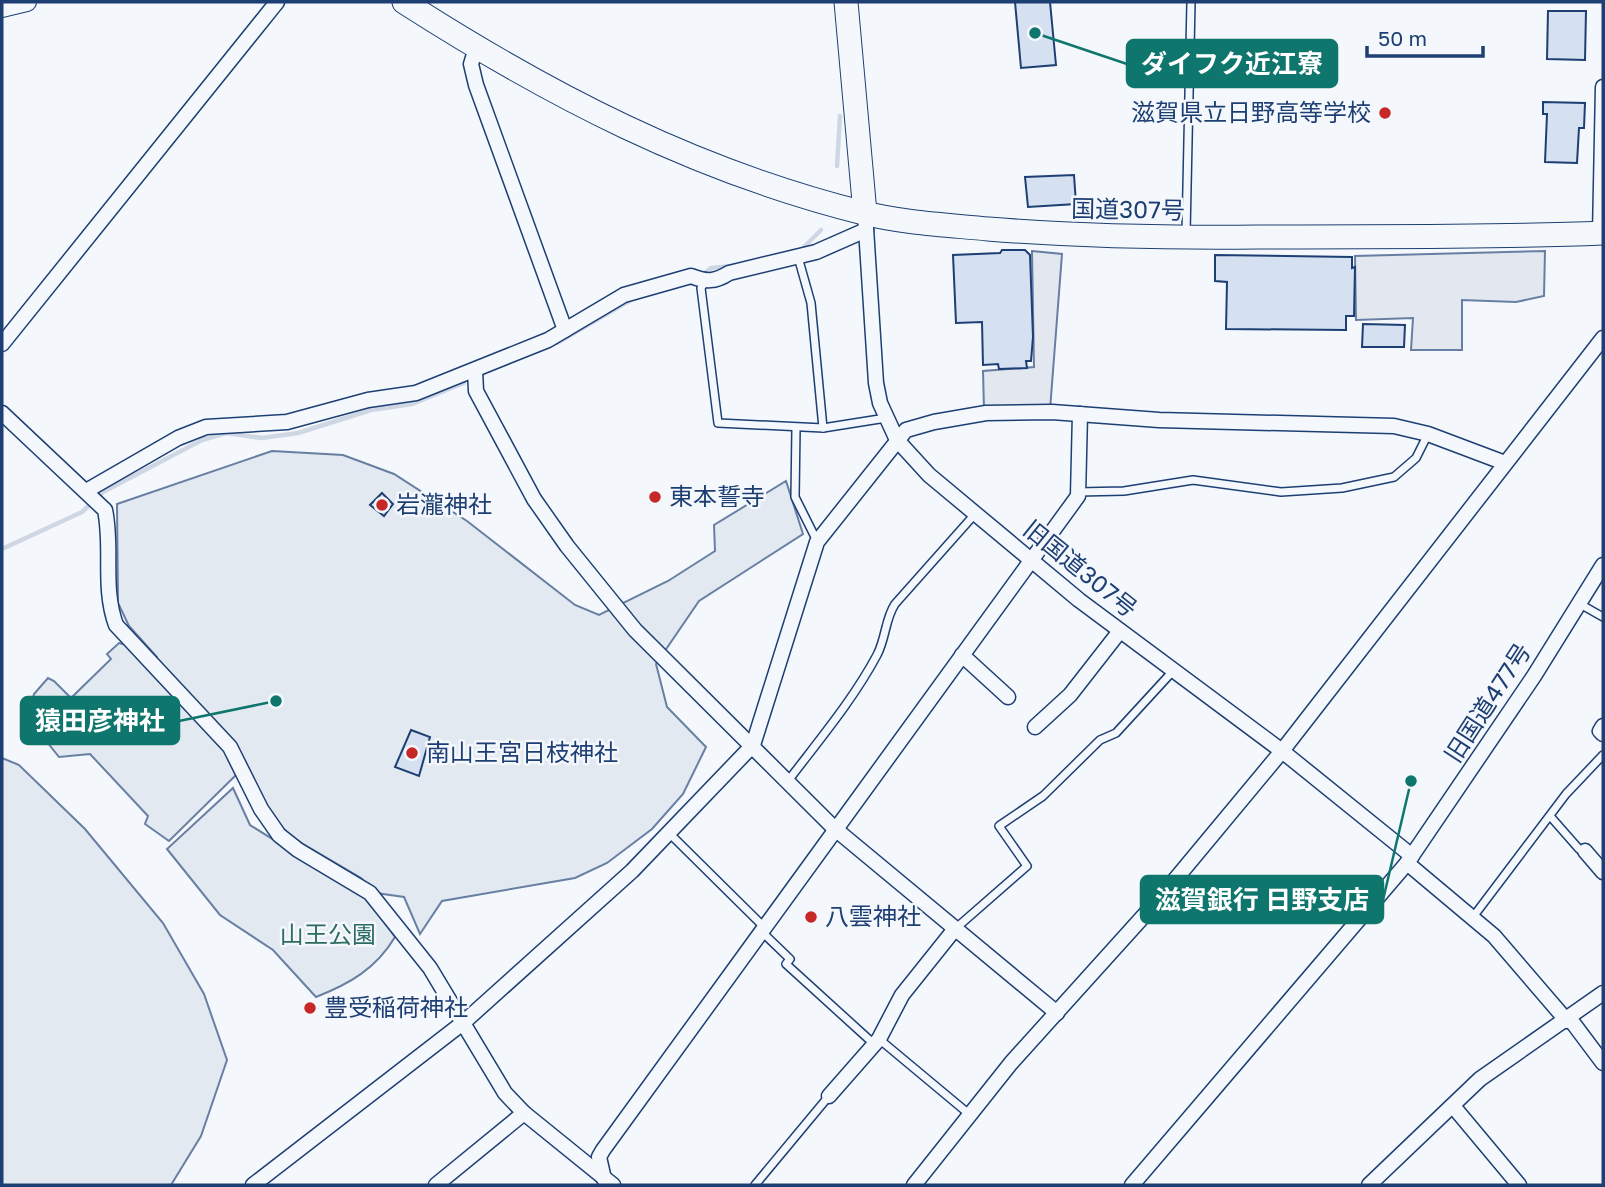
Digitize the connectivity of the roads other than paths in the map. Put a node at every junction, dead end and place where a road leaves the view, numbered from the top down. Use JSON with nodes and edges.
{"nodes":[{"id":1,"x":27,"y":2,"type":"edge"},
{"id":2,"x":277,"y":2,"type":"edge"},
{"id":3,"x":404,"y":2,"type":"edge"},
{"id":4,"x":846,"y":2,"type":"edge"},
{"id":5,"x":1191,"y":2,"type":"edge"},
{"id":6,"x":2,"y":8,"type":"edge"},
{"id":7,"x":476,"y":48,"type":"junction"},
{"id":8,"x":1603,"y":87,"type":"edge"},
{"id":9,"x":865,"y":222,"type":"junction"},
{"id":10,"x":1602,"y":234,"type":"edge"},
{"id":11,"x":1186,"y":237,"type":"junction"},
{"id":12,"x":798,"y":257,"type":"junction"},
{"id":13,"x":700,"y":280,"type":"junction"},
{"id":14,"x":565,"y":330,"type":"junction"},
{"id":15,"x":1603,"y":338,"type":"edge"},
{"id":16,"x":2,"y":344,"type":"edge"},
{"id":17,"x":475,"y":370,"type":"junction"},
{"id":18,"x":2,"y":412,"type":"edge"},
{"id":19,"x":1080,"y":414,"type":"junction"},
{"id":20,"x":886,"y":418,"type":"junction"},
{"id":21,"x":796,"y":428,"type":"junction"},
{"id":22,"x":823,"y":428,"type":"junction"},
{"id":23,"x":1428,"y":434,"type":"junction"},
{"id":24,"x":897,"y":440,"type":"junction"},
{"id":25,"x":1505,"y":463,"type":"junction"},
{"id":26,"x":1078,"y":492,"type":"junction"},
{"id":27,"x":88,"y":493,"type":"junction"},
{"id":28,"x":975,"y":514,"type":"junction"},
{"id":29,"x":817,"y":542,"type":"junction"},
{"id":30,"x":1031,"y":561,"type":"junction"},
{"id":31,"x":1603,"y":565,"type":"edge"},
{"id":32,"x":1580,"y":604,"type":"junction"},
{"id":33,"x":1603,"y":617,"type":"edge"},
{"id":34,"x":1120,"y":631,"type":"junction"},
{"id":35,"x":962,"y":655,"type":"junction"},
{"id":36,"x":1173,"y":671,"type":"junction"},
{"id":37,"x":1008,"y":697,"type":"dead end"},
{"id":38,"x":1603,"y":726,"type":"edge"},
{"id":39,"x":1035,"y":727,"type":"dead end"},
{"id":40,"x":1603,"y":734,"type":"edge"},
{"id":41,"x":753,"y":745,"type":"junction"},
{"id":42,"x":1282,"y":751,"type":"junction"},
{"id":43,"x":1603,"y":755,"type":"edge"},
{"id":44,"x":788,"y":781,"type":"junction"},
{"id":45,"x":1550,"y":817,"type":"junction"},
{"id":46,"x":834,"y":828,"type":"junction"},
{"id":47,"x":669,"y":832,"type":"junction"},
{"id":48,"x":1585,"y":851,"type":"joint"},
{"id":49,"x":1410,"y":860,"type":"junction"},
{"id":50,"x":1603,"y":872,"type":"edge"},
{"id":51,"x":1473,"y":917,"type":"junction"},
{"id":52,"x":763,"y":930,"type":"junction"},
{"id":53,"x":954,"y":930,"type":"junction"},
{"id":54,"x":1603,"y":993,"type":"edge"},
{"id":55,"x":1057,"y":1013,"type":"junction"},
{"id":56,"x":1569,"y":1020,"type":"junction"},
{"id":57,"x":464,"y":1022,"type":"junction"},
{"id":58,"x":876,"y":1042,"type":"junction"},
{"id":59,"x":1603,"y":1063,"type":"edge"},
{"id":60,"x":829,"y":1096,"type":"joint"},
{"id":61,"x":1453,"y":1106,"type":"junction"},
{"id":62,"x":524,"y":1113,"type":"junction"},
{"id":63,"x":970,"y":1114,"type":"junction"},
{"id":64,"x":262,"y":1183,"type":"edge"},
{"id":65,"x":608,"y":1183,"type":"edge"},
{"id":66,"x":436,"y":1185,"type":"edge"},
{"id":67,"x":755,"y":1185,"type":"edge"},
{"id":68,"x":914,"y":1185,"type":"edge"},
{"id":69,"x":1132,"y":1185,"type":"edge"},
{"id":70,"x":1369,"y":1185,"type":"edge"},
{"id":71,"x":1519,"y":1185,"type":"edge"}],
"edges":[{"from":1,"to":6,"type":"street"},
{"from":2,"to":16,"type":"street"},
{"from":3,"to":7,"type":"highway","name":"国道307号"},
{"from":4,"to":9,"type":"highway"},
{"from":5,"to":11,"type":"lane"},
{"from":7,"to":9,"type":"highway","name":"国道307号"},
{"from":7,"to":14,"type":"street"},
{"from":8,"to":10,"type":"street"},
{"from":9,"to":11,"type":"highway","name":"国道307号"},
{"from":9,"to":12,"type":"street"},
{"from":9,"to":20,"type":"street","name":"旧国道307号"},
{"from":10,"to":11,"type":"highway","name":"国道307号"},
{"from":12,"to":13,"type":"street"},
{"from":12,"to":22,"type":"lane"},
{"from":13,"to":14,"type":"street"},
{"from":13,"to":21,"type":"lane"},
{"from":14,"to":17,"type":"street"},
{"from":15,"to":25,"type":"street"},
{"from":17,"to":27,"type":"street"},
{"from":17,"to":41,"type":"street"},
{"from":18,"to":27,"type":"street"},
{"from":19,"to":23,"type":"street"},
{"from":19,"to":24,"type":"street"},
{"from":19,"to":26,"type":"street"},
{"from":20,"to":22,"type":"lane"},
{"from":20,"to":24,"type":"street","name":"旧国道307号"},
{"from":21,"to":22,"type":"lane"},
{"from":21,"to":29,"type":"lane"},
{"from":23,"to":25,"type":"street"},
{"from":23,"to":26,"type":"lane"},
{"from":24,"to":28,"type":"street","name":"旧国道307号"},
{"from":24,"to":29,"type":"street"},
{"from":25,"to":42,"type":"street"},
{"from":26,"to":30,"type":"street"},
{"from":27,"to":57,"type":"street"},
{"from":28,"to":30,"type":"street","name":"旧国道307号"},
{"from":28,"to":44,"type":"lane"},
{"from":29,"to":41,"type":"street"},
{"from":30,"to":34,"type":"street","name":"旧国道307号"},
{"from":30,"to":35,"type":"street"},
{"from":31,"to":32,"type":"street","name":"旧国道477号"},
{"from":32,"to":33,"type":"lane"},
{"from":32,"to":49,"type":"street","name":"旧国道477号"},
{"from":34,"to":36,"type":"street","name":"旧国道307号"},
{"from":34,"to":39,"type":"street"},
{"from":35,"to":37,"type":"street"},
{"from":35,"to":46,"type":"street"},
{"from":36,"to":42,"type":"street","name":"旧国道307号"},
{"from":36,"to":53,"type":"lane"},
{"from":38,"to":40,"type":"street"},
{"from":41,"to":44,"type":"street"},
{"from":41,"to":47,"type":"street"},
{"from":42,"to":49,"type":"street","name":"旧国道307号"},
{"from":42,"to":55,"type":"street"},
{"from":43,"to":45,"type":"lane"},
{"from":44,"to":46,"type":"street"},
{"from":45,"to":48,"type":"lane"},
{"from":45,"to":51,"type":"lane"},
{"from":46,"to":52,"type":"street"},
{"from":46,"to":53,"type":"street"},
{"from":47,"to":52,"type":"lane"},
{"from":47,"to":57,"type":"street"},
{"from":48,"to":50,"type":"street"},
{"from":49,"to":51,"type":"street","name":"旧国道307号"},
{"from":49,"to":69,"type":"street"},
{"from":51,"to":56,"type":"street","name":"旧国道307号"},
{"from":52,"to":58,"type":"lane"},
{"from":52,"to":65,"type":"street"},
{"from":53,"to":55,"type":"street"},
{"from":53,"to":58,"type":"street"},
{"from":54,"to":56,"type":"street"},
{"from":55,"to":63,"type":"street"},
{"from":56,"to":59,"type":"street","name":"旧国道307号"},
{"from":56,"to":61,"type":"street"},
{"from":57,"to":62,"type":"street"},
{"from":57,"to":64,"type":"street"},
{"from":58,"to":60,"type":"street"},
{"from":58,"to":63,"type":"lane"},
{"from":60,"to":67,"type":"lane"},
{"from":61,"to":70,"type":"street"},
{"from":61,"to":71,"type":"street"},
{"from":62,"to":65,"type":"street"},
{"from":62,"to":66,"type":"street"},
{"from":63,"to":68,"type":"street"}]}
